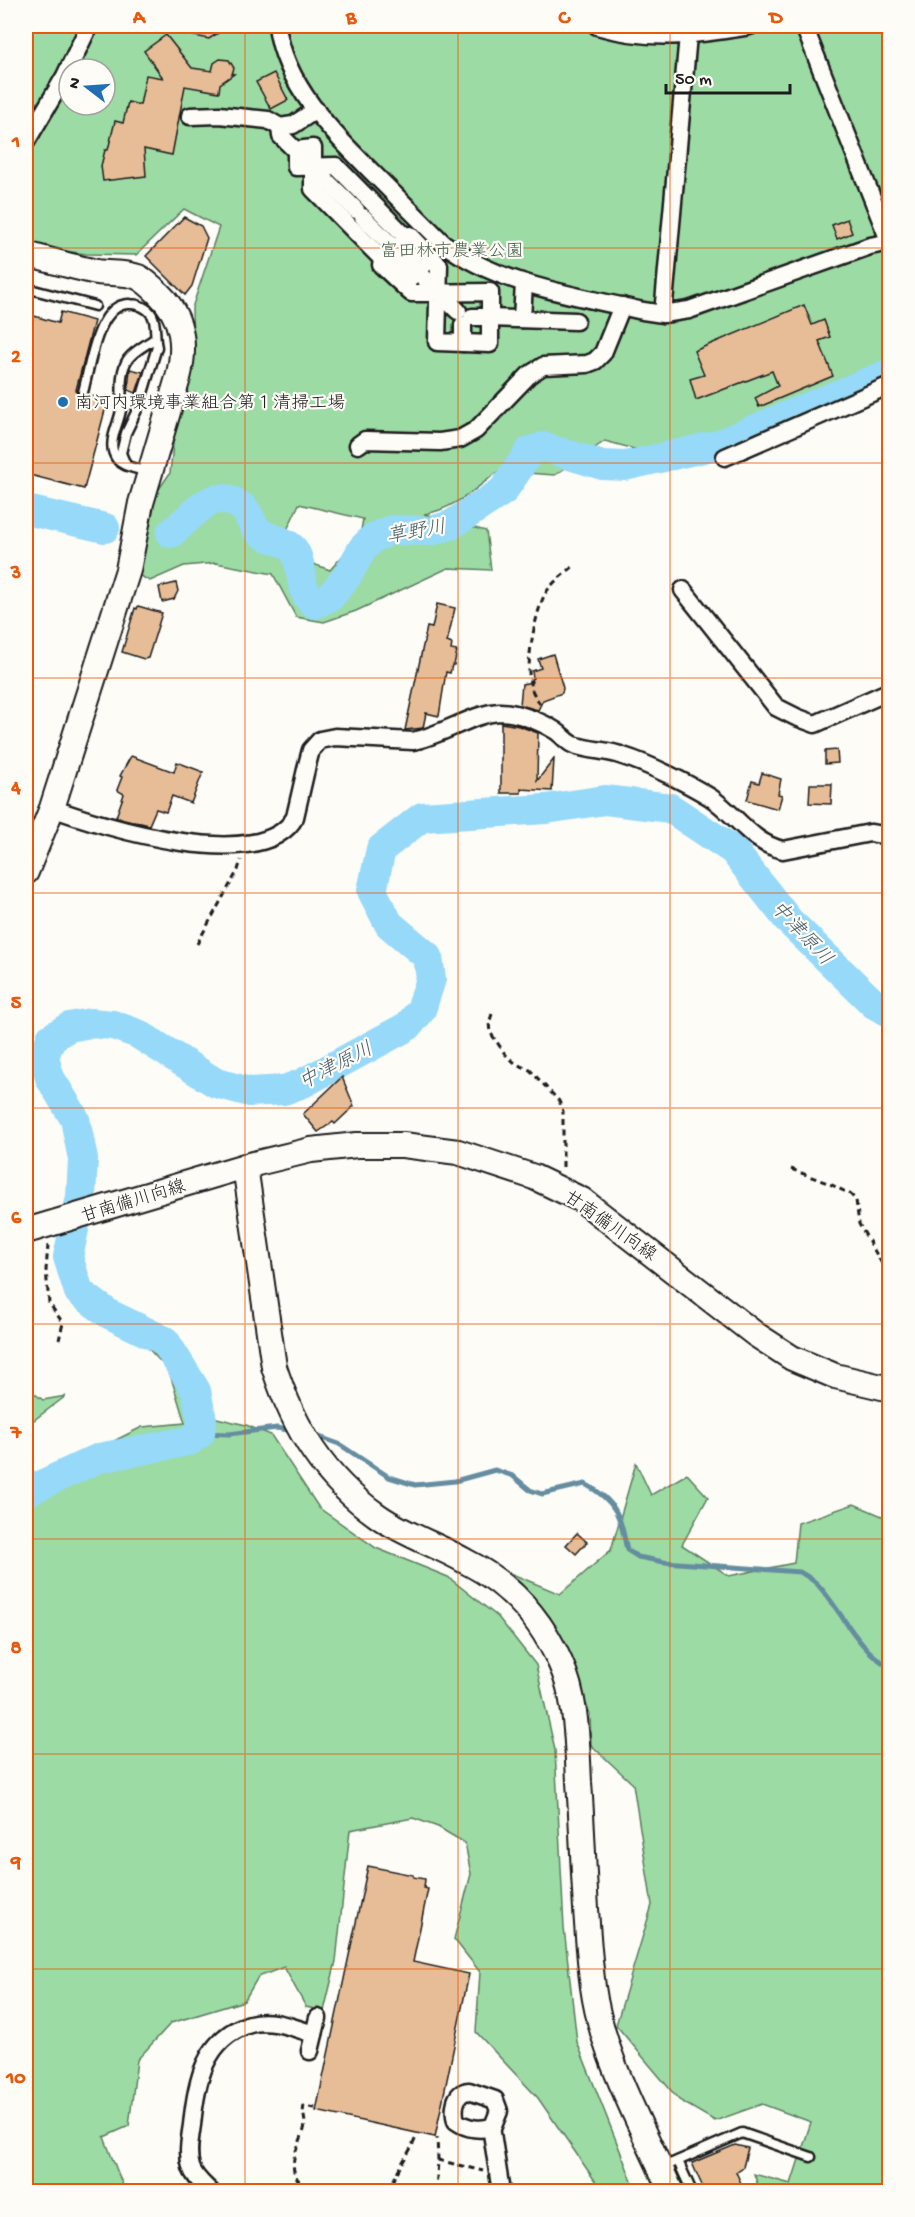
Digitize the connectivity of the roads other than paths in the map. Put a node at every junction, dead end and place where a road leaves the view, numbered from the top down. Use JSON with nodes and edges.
{"nodes":[{"id":1,"x":89,"y":26,"type":"edge"},
{"id":2,"x":277,"y":26,"type":"edge"},
{"id":3,"x":597,"y":26,"type":"edge"},
{"id":4,"x":750,"y":26,"type":"edge"},
{"id":5,"x":804,"y":26,"type":"edge"},
{"id":6,"x":688,"y":35,"type":"junction"},
{"id":7,"x":316,"y":110,"type":"junction"},
{"id":8,"x":190,"y":116,"type":"dead end"},
{"id":9,"x":280,"y":127,"type":"junction"},
{"id":10,"x":26,"y":142,"type":"edge"},
{"id":11,"x":342,"y":195,"type":"junction"},
{"id":12,"x":889,"y":242,"type":"edge"},
{"id":13,"x":26,"y":254,"type":"edge"},
{"id":14,"x":428,"y":281,"type":"junction"},
{"id":15,"x":524,"y":283,"type":"junction"},
{"id":16,"x":26,"y":288,"type":"edge"},
{"id":17,"x":94,"y":306,"type":"dead end"},
{"id":18,"x":622,"y":306,"type":"junction"},
{"id":19,"x":663,"y":314,"type":"junction"},
{"id":20,"x":490,"y":318,"type":"junction"},
{"id":21,"x":522,"y":319,"type":"junction"},
{"id":22,"x":576,"y":321,"type":"dead end"},
{"id":23,"x":154,"y":339,"type":"junction"},
{"id":24,"x":464,"y":343,"type":"junction"},
{"id":25,"x":890,"y":385,"type":"edge"},
{"id":26,"x":83,"y":392,"type":"dead end"},
{"id":27,"x":358,"y":445,"type":"dead end"},
{"id":28,"x":725,"y":458,"type":"dead end"},
{"id":29,"x":126,"y":465,"type":"junction"},
{"id":30,"x":150,"y":472,"type":"junction"},
{"id":31,"x":683,"y":590,"type":"dead end"},
{"id":32,"x":890,"y":691,"type":"edge"},
{"id":33,"x":52,"y":808,"type":"junction"},
{"id":34,"x":890,"y":837,"type":"edge"},
{"id":35,"x":26,"y":872,"type":"edge"},
{"id":36,"x":245,"y":1166,"type":"junction"},
{"id":37,"x":43,"y":1227,"type":"edge"},
{"id":38,"x":890,"y":1389,"type":"edge"},
{"id":39,"x":310,"y":2051,"type":"dead end"},
{"id":40,"x":488,"y":2128,"type":"dead end"},
{"id":41,"x":811,"y":2157,"type":"dead end"},
{"id":42,"x":670,"y":2165,"type":"junction"},
{"id":43,"x":211,"y":2192,"type":"edge"},
{"id":44,"x":501,"y":2192,"type":"edge"},
{"id":45,"x":671,"y":2192,"type":"edge"},
{"id":46,"x":692,"y":2192,"type":"edge"}],
"edges":[{"from":1,"to":10,"type":"street"},
{"from":2,"to":7,"type":"street"},
{"from":3,"to":6,"type":"street"},
{"from":4,"to":6,"type":"street"},
{"from":5,"to":12,"type":"street"},
{"from":6,"to":19,"type":"street"},
{"from":7,"to":9,"type":"street"},
{"from":7,"to":15,"type":"street"},
{"from":8,"to":9,"type":"street"},
{"from":9,"to":11,"type":"street"},
{"from":11,"to":14,"type":"street"},
{"from":11,"to":14,"type":"street"},
{"from":12,"to":19,"type":"street"},
{"from":13,"to":30,"type":"street"},
{"from":14,"to":20,"type":"street"},
{"from":14,"to":20,"type":"street"},
{"from":14,"to":24,"type":"street"},
{"from":14,"to":24,"type":"street"},
{"from":15,"to":18,"type":"street"},
{"from":15,"to":21,"type":"street"},
{"from":16,"to":17,"type":"lane"},
{"from":18,"to":19,"type":"street"},
{"from":18,"to":27,"type":"street"},
{"from":20,"to":21,"type":"street"},
{"from":20,"to":24,"type":"street"},
{"from":21,"to":22,"type":"street"},
{"from":23,"to":26,"type":"lane"},
{"from":23,"to":29,"type":"lane"},
{"from":23,"to":29,"type":"lane"},
{"from":25,"to":28,"type":"street"},
{"from":29,"to":30,"type":"lane"},
{"from":30,"to":33,"type":"street"},
{"from":31,"to":32,"type":"street"},
{"from":33,"to":34,"type":"street"},
{"from":33,"to":35,"type":"street"},
{"from":36,"to":37,"type":"street","name":"甘南備川向線"},
{"from":36,"to":38,"type":"street","name":"甘南備川向線"},
{"from":36,"to":42,"type":"street"},
{"from":39,"to":43,"type":"street"},
{"from":40,"to":44,"type":"street"},
{"from":41,"to":42,"type":"lane"},
{"from":42,"to":45,"type":"street"},
{"from":42,"to":46,"type":"lane"}]}
